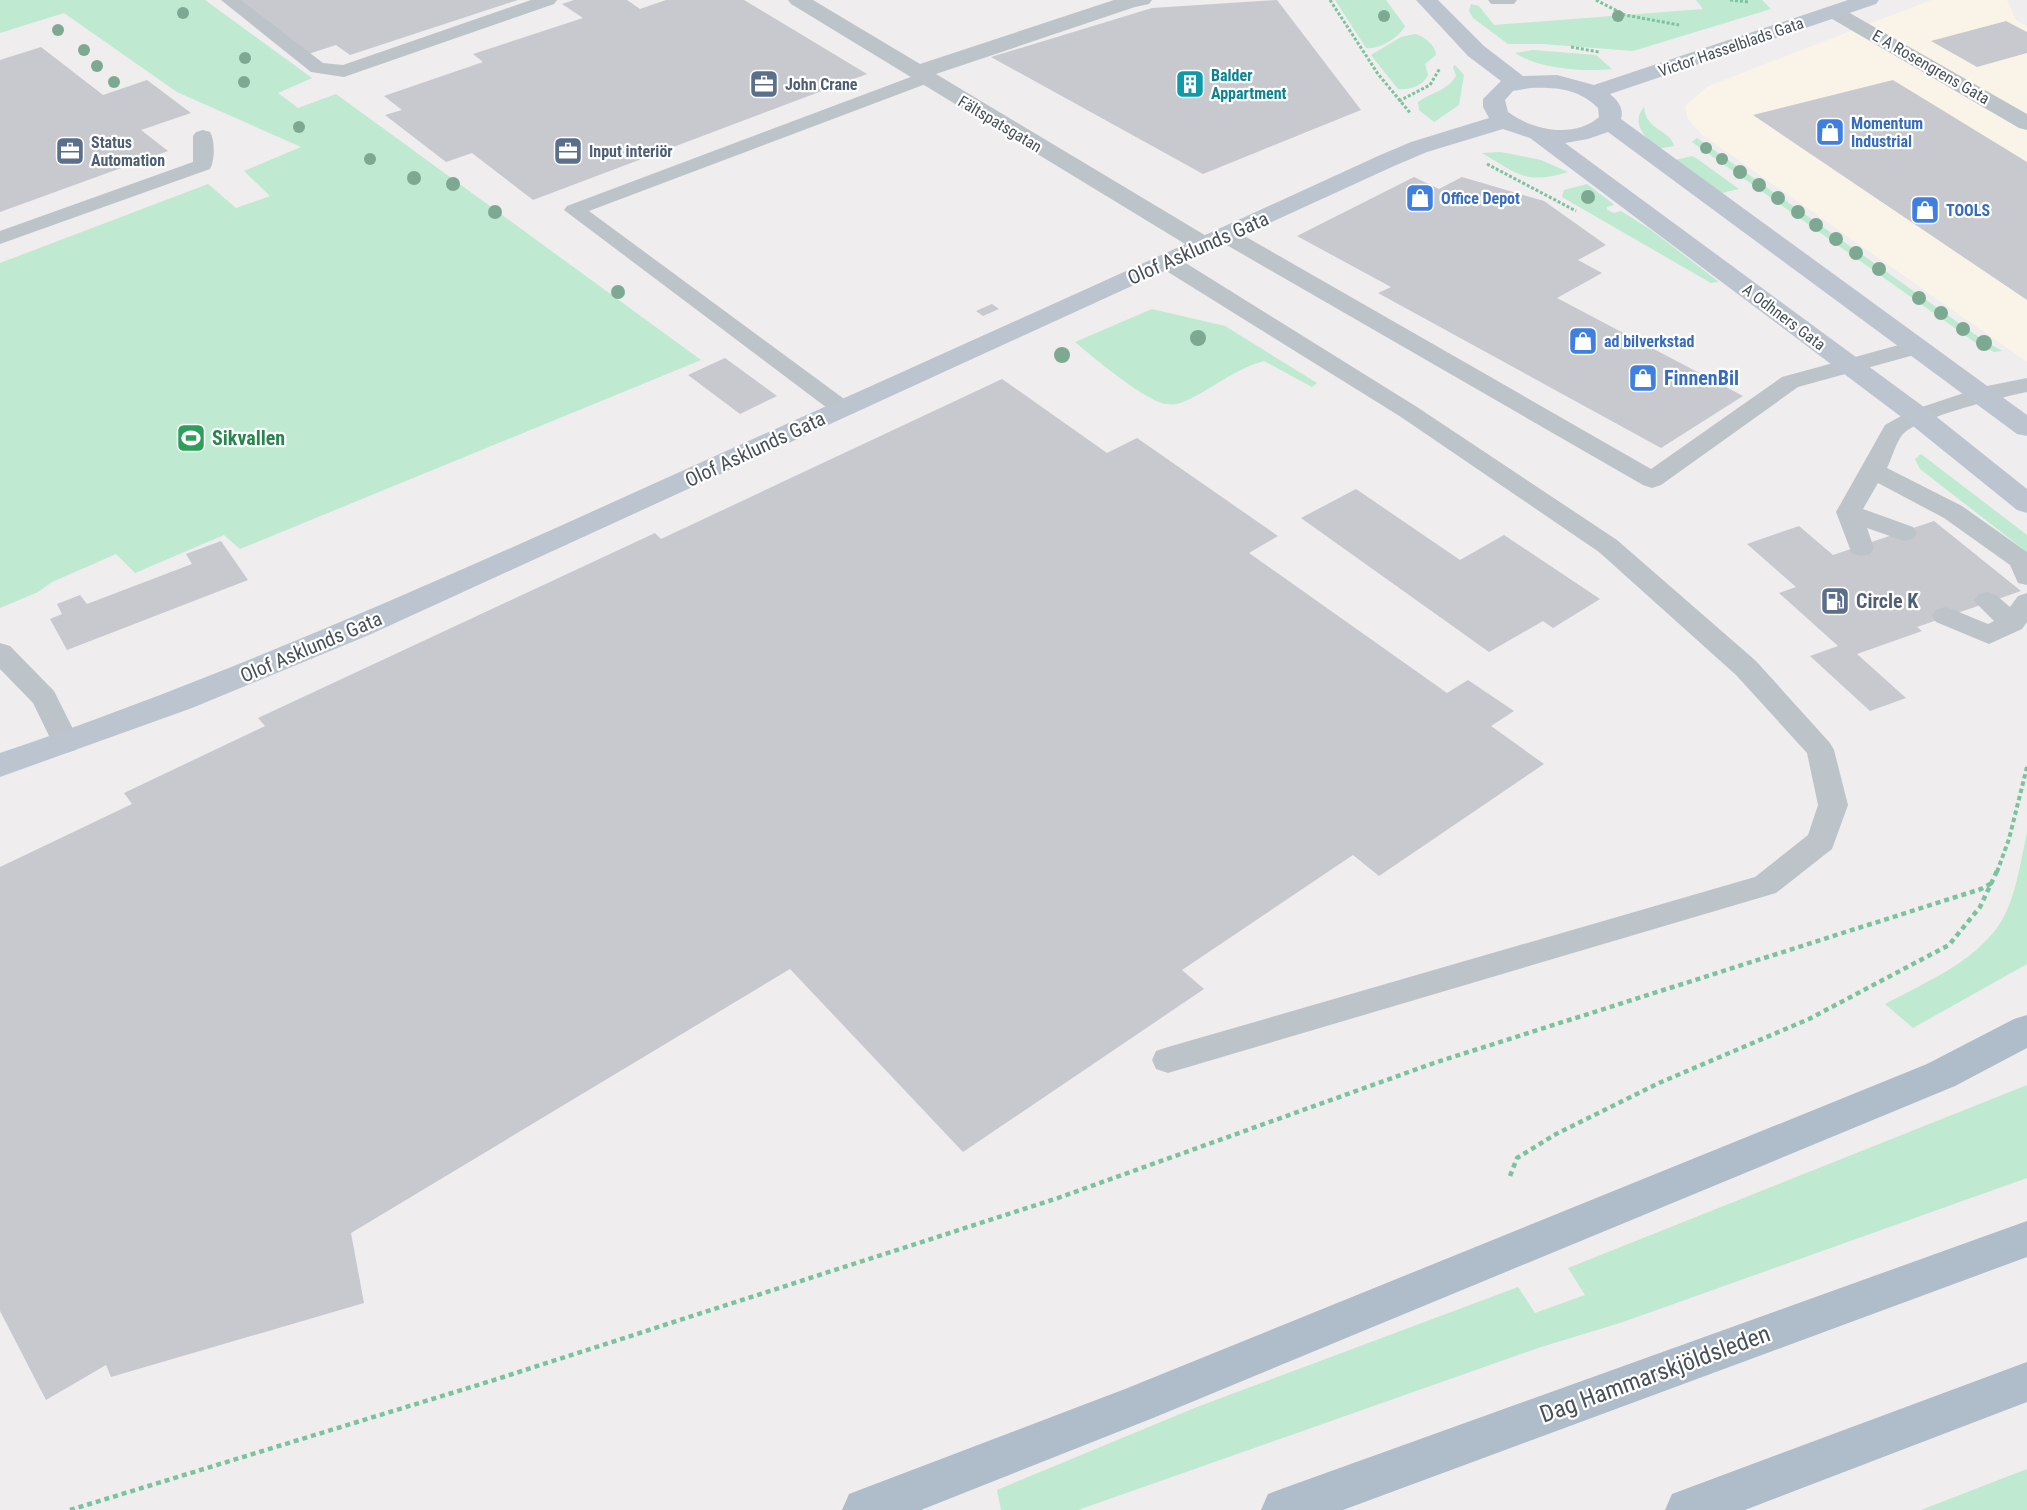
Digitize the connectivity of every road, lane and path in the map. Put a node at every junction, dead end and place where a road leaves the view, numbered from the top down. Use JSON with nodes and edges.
{"nodes":[{"id":1,"x":230,"y":0,"type":"edge"},
{"id":2,"x":548,"y":0,"type":"edge"},
{"id":3,"x":798,"y":0,"type":"edge"},
{"id":4,"x":1142,"y":0,"type":"edge"},
{"id":5,"x":1426,"y":0,"type":"edge"},
{"id":6,"x":1497,"y":0,"type":"edge"},
{"id":7,"x":1508,"y":0,"type":"edge"},
{"id":8,"x":1596,"y":0,"type":"edge"},
{"id":9,"x":1869,"y":0,"type":"edge"},
{"id":10,"x":1834,"y":12,"type":"junction"},
{"id":11,"x":1685,"y":26,"type":"dead end"},
{"id":12,"x":920,"y":75,"type":"junction"},
{"id":13,"x":1518,"y":82,"type":"junction"},
{"id":14,"x":1594,"y":92,"type":"junction"},
{"id":15,"x":1504,"y":121,"type":"junction"},
{"id":16,"x":1609,"y":121,"type":"junction"},
{"id":17,"x":2027,"y":123,"type":"edge"},
{"id":18,"x":1538,"y":134,"type":"junction"},
{"id":19,"x":203,"y":136,"type":"dead end"},
{"id":20,"x":1226,"y":235,"type":"junction"},
{"id":21,"x":0,"y":238,"type":"edge"},
{"id":22,"x":1204,"y":245,"type":"junction"},
{"id":23,"x":1168,"y":262,"type":"junction"},
{"id":24,"x":1917,"y":347,"type":"junction"},
{"id":25,"x":1850,"y":366,"type":"junction"},
{"id":26,"x":2027,"y":385,"type":"edge"},
{"id":27,"x":1981,"y":395,"type":"junction"},
{"id":28,"x":843,"y":409,"type":"junction"},
{"id":29,"x":1918,"y":416,"type":"junction"},
{"id":30,"x":2027,"y":428,"type":"edge"},
{"id":31,"x":1872,"y":470,"type":"junction"},
{"id":32,"x":2027,"y":504,"type":"edge"},
{"id":33,"x":1849,"y":512,"type":"junction"},
{"id":34,"x":1904,"y":533,"type":"dead end"},
{"id":35,"x":1861,"y":548,"type":"dead end"},
{"id":36,"x":2027,"y":577,"type":"edge"},
{"id":37,"x":1987,"y":601,"type":"dead end"},
{"id":38,"x":2020,"y":612,"type":"edge"},
{"id":39,"x":1945,"y":616,"type":"dead end"},
{"id":40,"x":0,"y":652,"type":"edge"},
{"id":41,"x":66,"y":743,"type":"junction"},
{"id":42,"x":0,"y":765,"type":"edge"},
{"id":43,"x":2027,"y":767,"type":"edge"},
{"id":44,"x":1992,"y":883,"type":"junction"},
{"id":45,"x":2027,"y":1030,"type":"edge"},
{"id":46,"x":1168,"y":1060,"type":"dead end"},
{"id":47,"x":1510,"y":1176,"type":"dead end"},
{"id":48,"x":2027,"y":1239,"type":"edge"},
{"id":49,"x":2027,"y":1382,"type":"edge"},
{"id":50,"x":70,"y":1510,"type":"edge"},
{"id":51,"x":865,"y":1510,"type":"edge"},
{"id":52,"x":1284,"y":1510,"type":"edge"},
{"id":53,"x":1688,"y":1510,"type":"edge"}],
"edges":[{"from":1,"to":2,"type":"lane"},
{"from":3,"to":12,"type":"street","name":"Fältspatsgatan"},
{"from":4,"to":12,"type":"street"},
{"from":5,"to":13,"type":"street"},
{"from":6,"to":7,"type":"lane"},
{"from":8,"to":11,"type":"path"},
{"from":9,"to":10,"type":"street","name":"Victor Hasselblads Gata"},
{"from":10,"to":14,"type":"street","name":"Victor Hasselblads Gata"},
{"from":10,"to":17,"type":"street","name":"E A Rosengrens Gata"},
{"from":12,"to":22,"type":"street","name":"Fältspatsgatan"},
{"from":12,"to":28,"type":"lane"},
{"from":13,"to":14,"type":"street"},
{"from":13,"to":15,"type":"street"},
{"from":14,"to":16,"type":"street"},
{"from":15,"to":18,"type":"street","name":"A Odhners Gata"},
{"from":15,"to":20,"type":"street","name":"Olof Asklunds Gata"},
{"from":16,"to":18,"type":"street","name":"A Odhners Gata"},
{"from":16,"to":24,"type":"street"},
{"from":18,"to":25,"type":"street","name":"A Odhners Gata"},
{"from":19,"to":21,"type":"lane"},
{"from":20,"to":22,"type":"street","name":"Olof Asklunds Gata"},
{"from":20,"to":25,"type":"lane"},
{"from":22,"to":23,"type":"street","name":"Olof Asklunds Gata"},
{"from":23,"to":28,"type":"street","name":"Olof Asklunds Gata"},
{"from":23,"to":46,"type":"lane"},
{"from":24,"to":25,"type":"lane"},
{"from":24,"to":27,"type":"street"},
{"from":25,"to":29,"type":"street","name":"A Odhners Gata"},
{"from":26,"to":27,"type":"lane"},
{"from":27,"to":29,"type":"lane"},
{"from":27,"to":30,"type":"street"},
{"from":28,"to":41,"type":"street","name":"Olof Asklunds Gata"},
{"from":29,"to":31,"type":"lane"},
{"from":29,"to":32,"type":"street","name":"A Odhners Gata"},
{"from":31,"to":33,"type":"lane"},
{"from":31,"to":36,"type":"lane"},
{"from":33,"to":34,"type":"lane"},
{"from":33,"to":35,"type":"lane"},
{"from":37,"to":38,"type":"lane"},
{"from":38,"to":39,"type":"lane"},
{"from":40,"to":41,"type":"lane"},
{"from":41,"to":42,"type":"street","name":"Olof Asklunds Gata"},
{"from":43,"to":44,"type":"path"},
{"from":44,"to":47,"type":"path"},
{"from":44,"to":50,"type":"path"},
{"from":45,"to":51,"type":"main road"},
{"from":48,"to":52,"type":"main road","name":"Dag Hammarskjöldsleden"},
{"from":49,"to":53,"type":"main road"}]}
